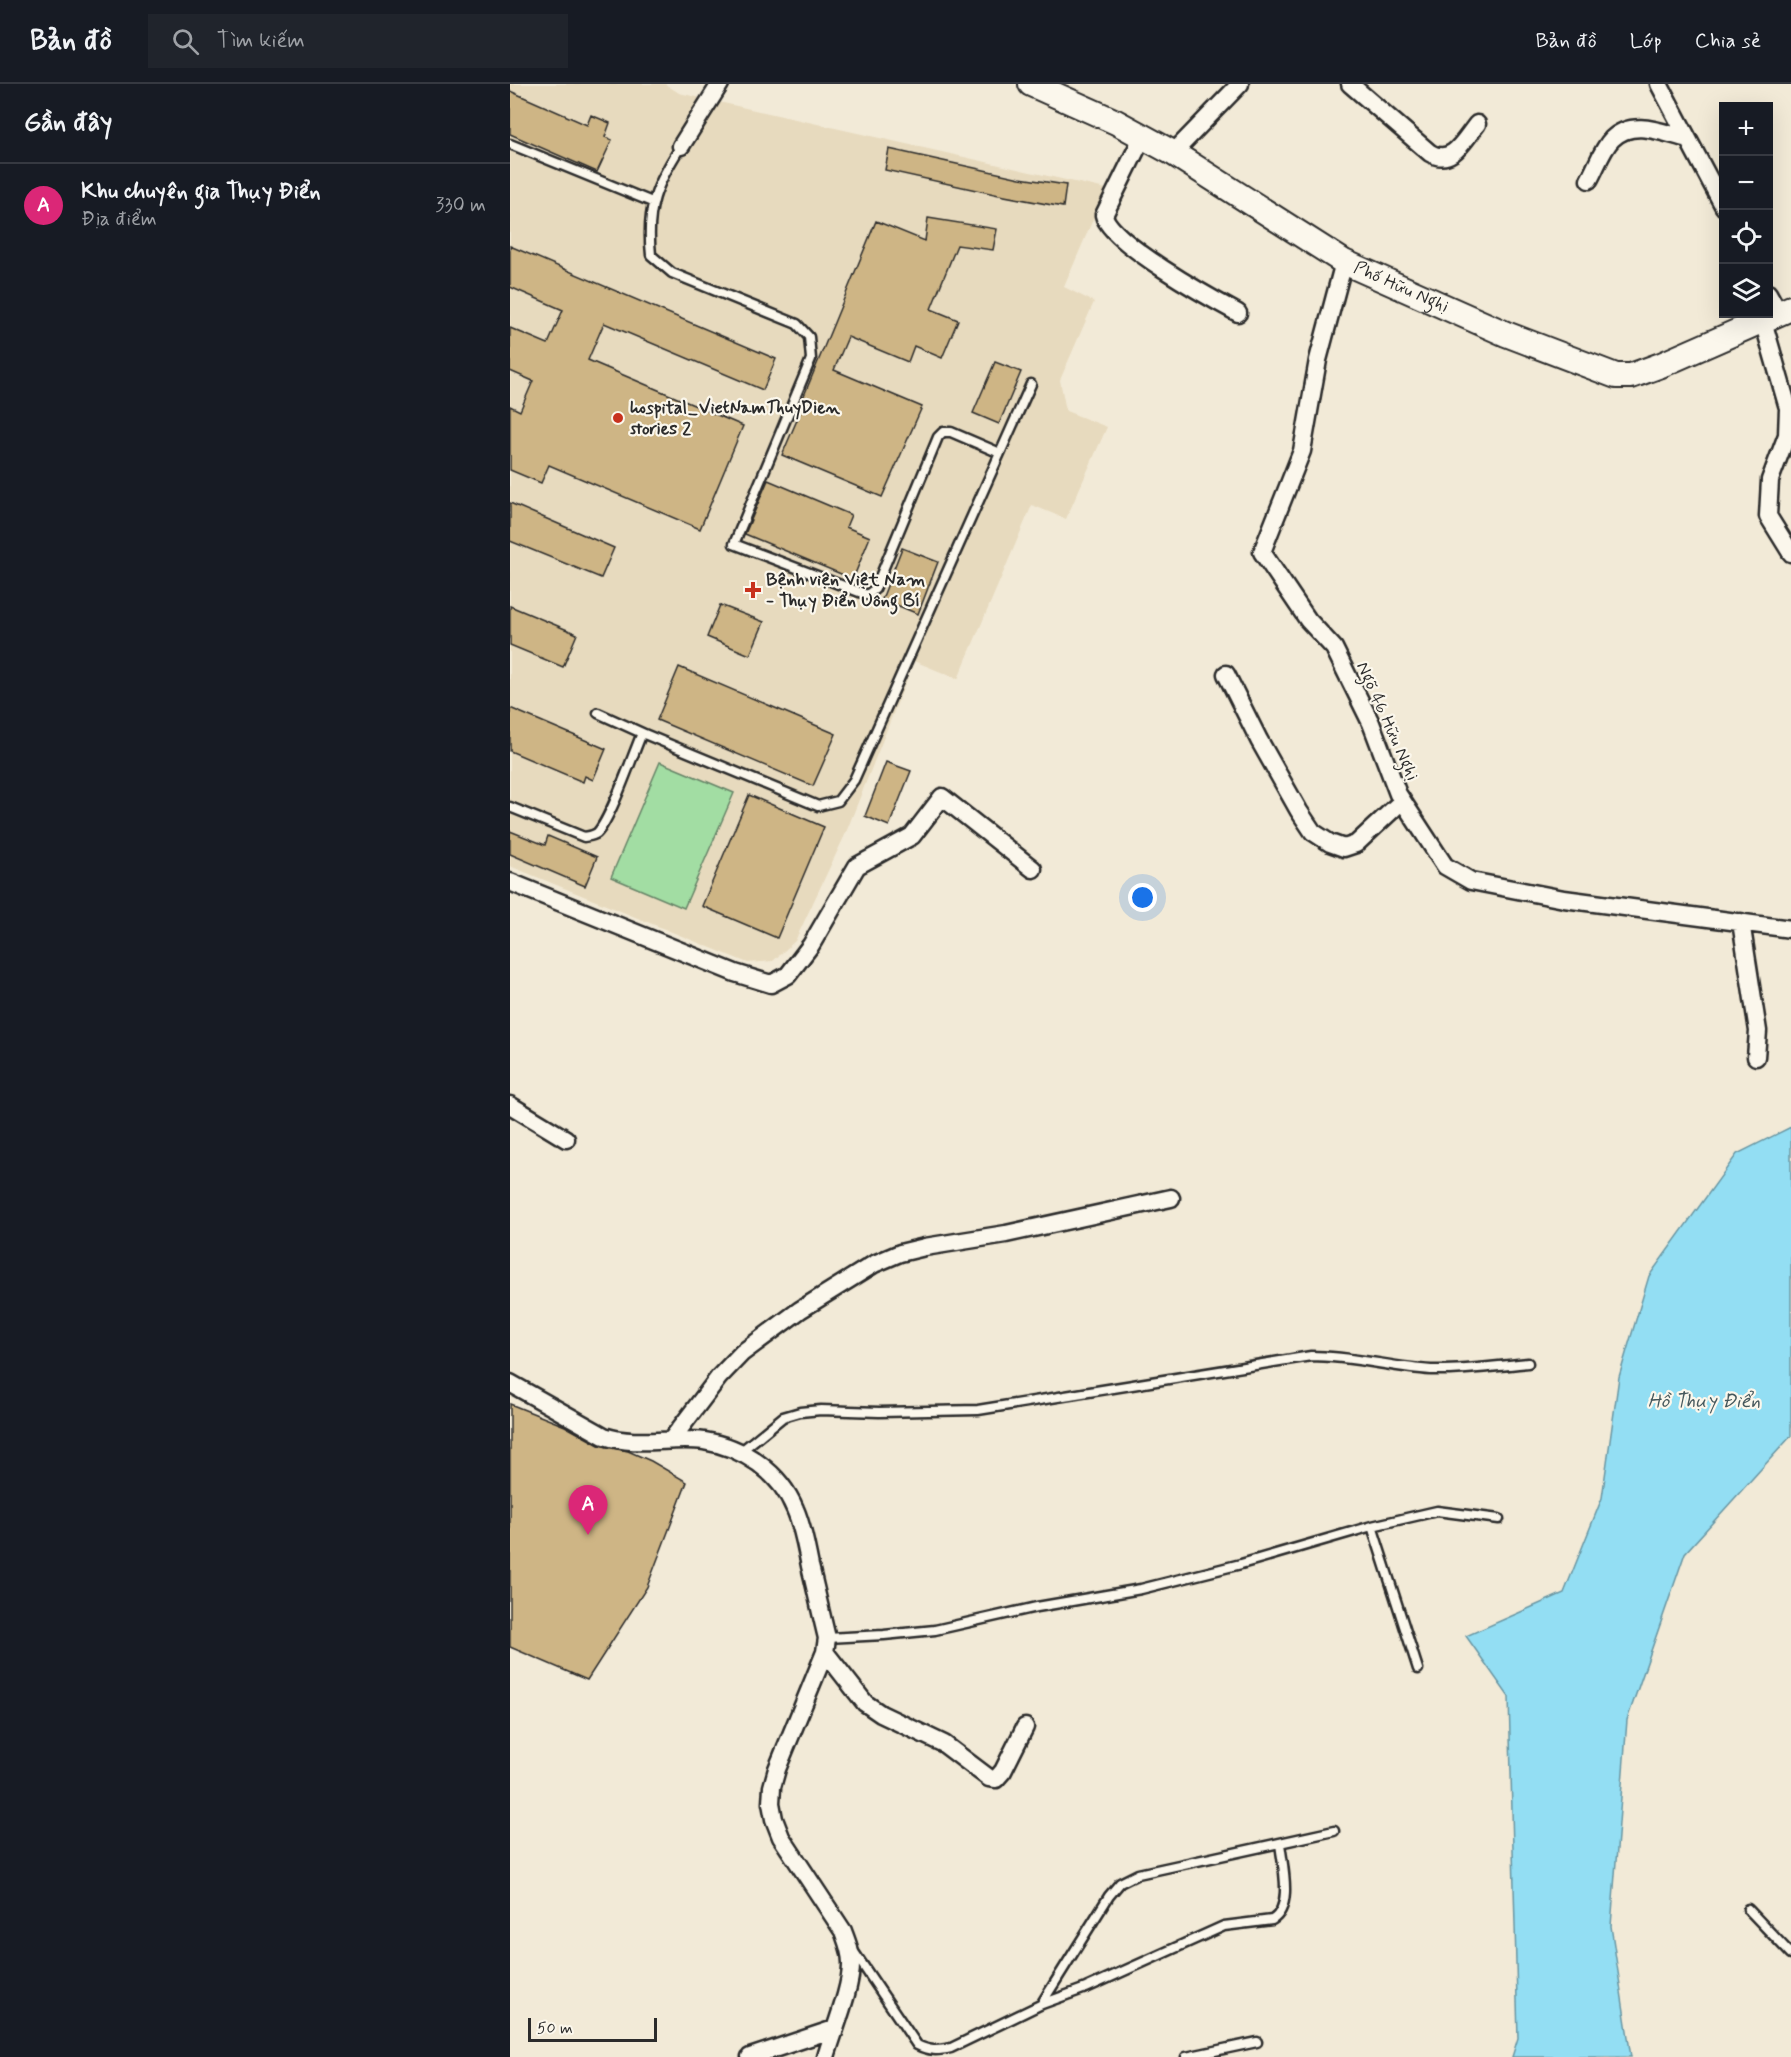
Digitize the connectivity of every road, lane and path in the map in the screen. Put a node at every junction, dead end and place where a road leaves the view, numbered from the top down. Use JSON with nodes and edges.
{"nodes":[{"id":1,"x":720,"y":84,"type":"edge"},
{"id":2,"x":1031,"y":84,"type":"edge"},
{"id":3,"x":1240,"y":84,"type":"edge"},
{"id":4,"x":1350,"y":84,"type":"edge"},
{"id":5,"x":1659,"y":84,"type":"edge"},
{"id":6,"x":1477,"y":124,"type":"dead end"},
{"id":7,"x":1143,"y":136,"type":"junction"},
{"id":8,"x":1688,"y":139,"type":"junction"},
{"id":9,"x":510,"y":144,"type":"edge"},
{"id":10,"x":681,"y":146,"type":"joint"},
{"id":11,"x":1173,"y":153,"type":"junction"},
{"id":12,"x":1589,"y":180,"type":"dead end"},
{"id":13,"x":1719,"y":198,"type":"edge"},
{"id":14,"x":652,"y":202,"type":"junction"},
{"id":15,"x":1344,"y":262,"type":"junction"},
{"id":16,"x":1775,"y":309,"type":"edge"},
{"id":17,"x":1238,"y":313,"type":"dead end"},
{"id":18,"x":1031,"y":384,"type":"dead end"},
{"id":19,"x":1000,"y":453,"type":"junction"},
{"id":20,"x":1791,"y":553,"type":"edge"},
{"id":21,"x":1226,"y":674,"type":"dead end"},
{"id":22,"x":598,"y":713,"type":"dead end"},
{"id":23,"x":642,"y":733,"type":"junction"},
{"id":24,"x":1402,"y":801,"type":"junction"},
{"id":25,"x":510,"y":807,"type":"edge"},
{"id":26,"x":1033,"y":869,"type":"dead end"},
{"id":27,"x":510,"y":882,"type":"edge"},
{"id":28,"x":1741,"y":922,"type":"junction"},
{"id":29,"x":1791,"y":929,"type":"edge"},
{"id":30,"x":1756,"y":1057,"type":"dead end"},
{"id":31,"x":510,"y":1105,"type":"edge"},
{"id":32,"x":566,"y":1139,"type":"dead end"},
{"id":33,"x":1171,"y":1198,"type":"dead end"},
{"id":34,"x":1528,"y":1363,"type":"dead end"},
{"id":35,"x":510,"y":1383,"type":"edge"},
{"id":36,"x":672,"y":1439,"type":"junction"},
{"id":37,"x":740,"y":1452,"type":"junction"},
{"id":38,"x":1499,"y":1519,"type":"dead end"},
{"id":39,"x":1372,"y":1526,"type":"junction"},
{"id":40,"x":826,"y":1645,"type":"junction"},
{"id":41,"x":1418,"y":1669,"type":"dead end"},
{"id":42,"x":1025,"y":1727,"type":"dead end"},
{"id":43,"x":1334,"y":1831,"type":"dead end"},
{"id":44,"x":1280,"y":1843,"type":"junction"},
{"id":45,"x":1748,"y":1909,"type":"dead end"},
{"id":46,"x":849,"y":1944,"type":"junction"},
{"id":47,"x":1791,"y":1954,"type":"edge"},
{"id":48,"x":1042,"y":2004,"type":"junction"},
{"id":49,"x":834,"y":2029,"type":"junction"},
{"id":50,"x":1257,"y":2042,"type":"dead end"},
{"id":51,"x":927,"y":2054,"type":"edge"},
{"id":52,"x":750,"y":2057,"type":"edge"},
{"id":53,"x":826,"y":2057,"type":"edge"},
{"id":54,"x":1186,"y":2057,"type":"edge"}],
"edges":[{"from":1,"to":10,"type":"street"},
{"from":2,"to":7,"type":"main road","name":"Phố Hữu Nghị"},
{"from":3,"to":11,"type":"street"},
{"from":4,"to":6,"type":"street"},
{"from":5,"to":8,"type":"street"},
{"from":7,"to":11,"type":"main road","name":"Phố Hữu Nghị"},
{"from":7,"to":17,"type":"street"},
{"from":8,"to":12,"type":"street"},
{"from":8,"to":13,"type":"street"},
{"from":9,"to":14,"type":"lane"},
{"from":10,"to":14,"type":"lane"},
{"from":11,"to":15,"type":"main road","name":"Phố Hữu Nghị"},
{"from":14,"to":19,"type":"lane"},
{"from":15,"to":16,"type":"main road","name":"Phố Hữu Nghị"},
{"from":15,"to":24,"type":"street","name":"Ngõ 46 Hữu Nghị"},
{"from":16,"to":20,"type":"street"},
{"from":18,"to":19,"type":"lane"},
{"from":19,"to":23,"type":"lane"},
{"from":21,"to":24,"type":"street"},
{"from":22,"to":23,"type":"lane"},
{"from":23,"to":25,"type":"lane"},
{"from":24,"to":28,"type":"street","name":"Ngõ 46 Hữu Nghị"},
{"from":26,"to":27,"type":"street"},
{"from":28,"to":29,"type":"street","name":"Ngõ 46 Hữu Nghị"},
{"from":28,"to":30,"type":"street"},
{"from":31,"to":32,"type":"street"},
{"from":33,"to":36,"type":"street"},
{"from":34,"to":37,"type":"lane"},
{"from":35,"to":36,"type":"street"},
{"from":36,"to":37,"type":"street"},
{"from":37,"to":40,"type":"street"},
{"from":38,"to":39,"type":"lane"},
{"from":39,"to":40,"type":"lane"},
{"from":39,"to":41,"type":"lane"},
{"from":40,"to":42,"type":"street"},
{"from":40,"to":46,"type":"street"},
{"from":43,"to":44,"type":"lane"},
{"from":44,"to":48,"type":"lane"},
{"from":44,"to":48,"type":"lane"},
{"from":45,"to":47,"type":"lane"},
{"from":46,"to":49,"type":"street"},
{"from":46,"to":51,"type":"lane"},
{"from":48,"to":51,"type":"lane"},
{"from":49,"to":52,"type":"street"},
{"from":49,"to":53,"type":"street"},
{"from":50,"to":54,"type":"lane"}]}
